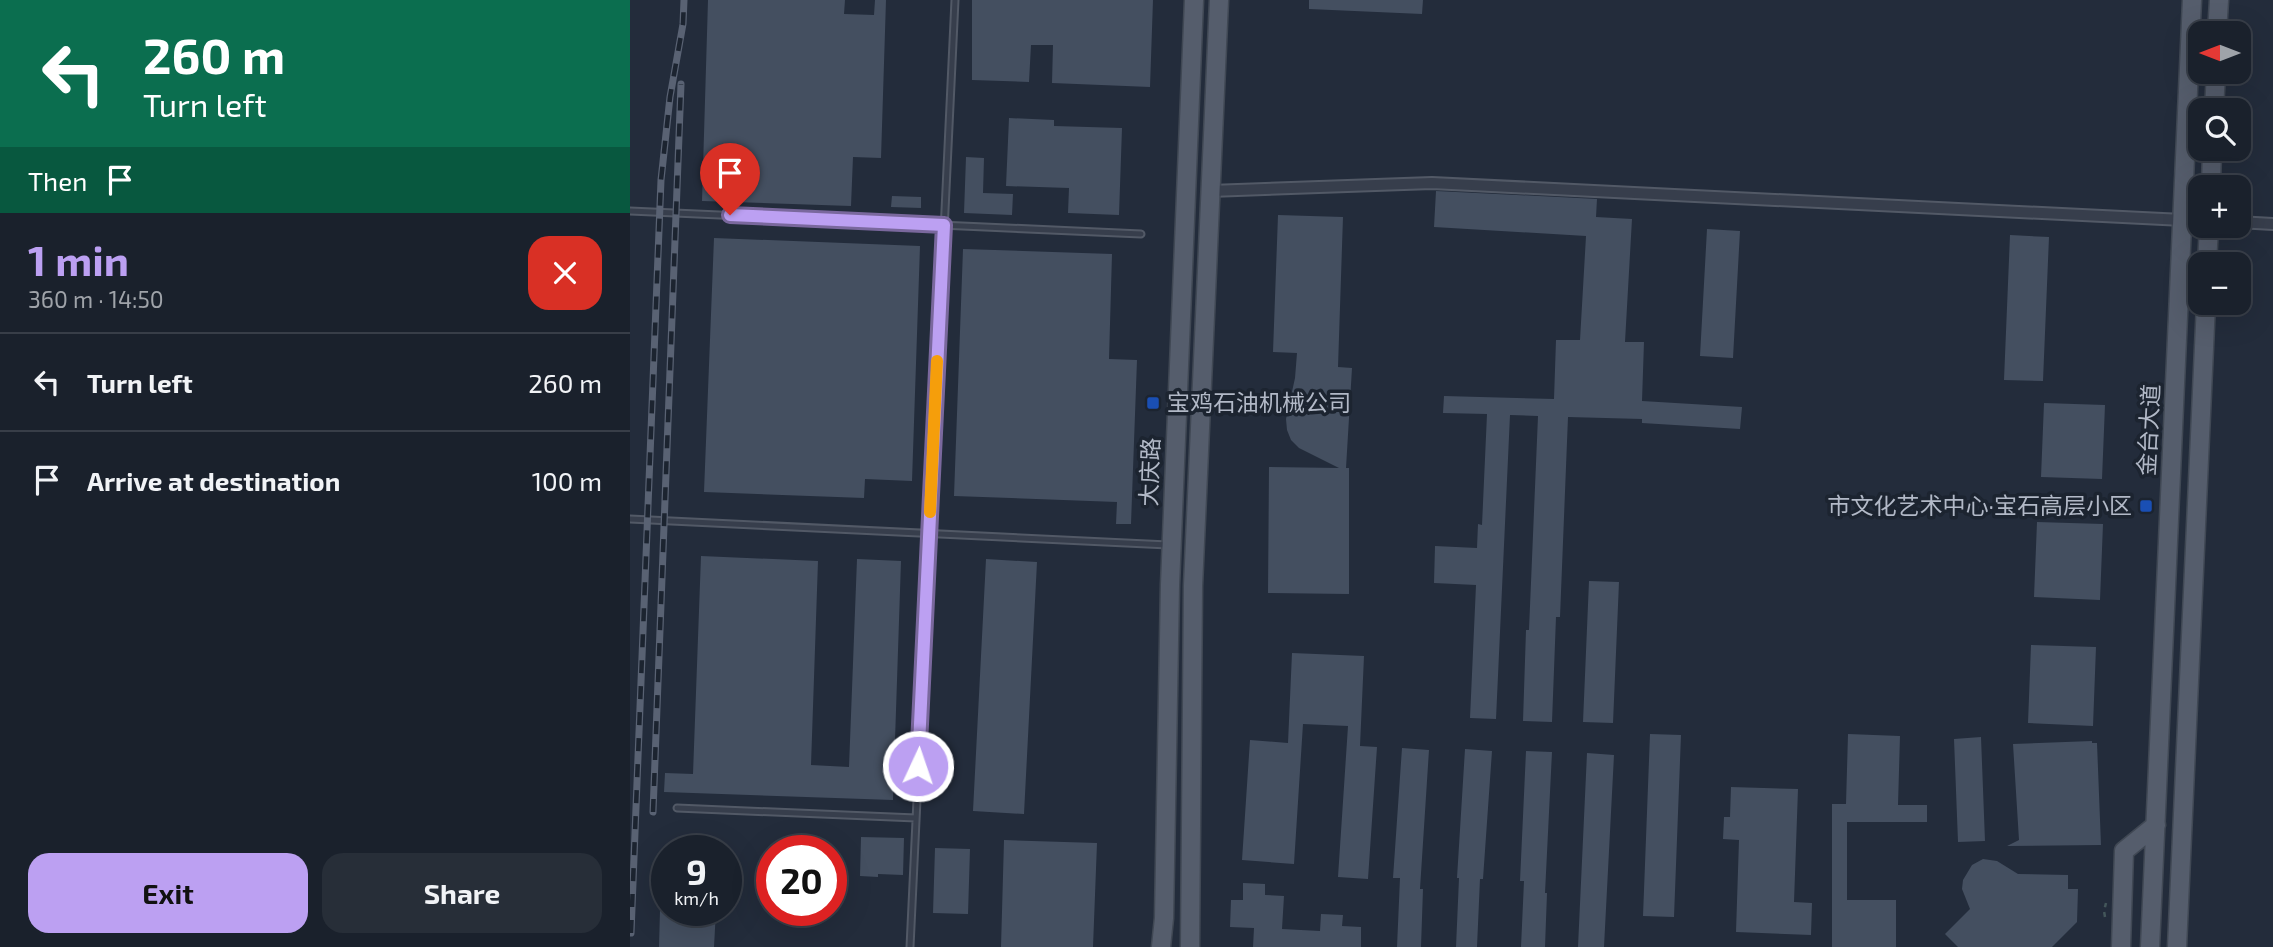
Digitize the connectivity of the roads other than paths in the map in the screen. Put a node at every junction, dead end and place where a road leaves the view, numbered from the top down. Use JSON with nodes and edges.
{"nodes":[{"id":1,"x":955,"y":0,"type":"edge"},
{"id":2,"x":1194,"y":0,"type":"edge"},
{"id":3,"x":1219,"y":0,"type":"edge"},
{"id":4,"x":2192,"y":0,"type":"edge"},
{"id":5,"x":2219,"y":0,"type":"edge"},
{"id":6,"x":2218,"y":21,"type":"edge"},
{"id":7,"x":1210,"y":191,"type":"junction"},
{"id":8,"x":630,"y":211,"type":"edge"},
{"id":9,"x":2183,"y":219,"type":"junction"},
{"id":10,"x":2251,"y":223,"type":"edge"},
{"id":11,"x":2273,"y":224,"type":"edge"},
{"id":12,"x":944,"y":225,"type":"junction"},
{"id":13,"x":1141,"y":234,"type":"dead end"},
{"id":14,"x":2205,"y":315,"type":"edge"},
{"id":15,"x":630,"y":519,"type":"edge"},
{"id":16,"x":929,"y":533,"type":"junction"},
{"id":17,"x":1171,"y":545,"type":"junction"},
{"id":18,"x":677,"y":808,"type":"dead end"},
{"id":19,"x":916,"y":818,"type":"junction"},
{"id":20,"x":2156,"y":825,"type":"junction"},
{"id":21,"x":910,"y":947,"type":"edge"},
{"id":22,"x":1161,"y":947,"type":"edge"},
{"id":23,"x":1190,"y":947,"type":"edge"},
{"id":24,"x":2122,"y":947,"type":"edge"},
{"id":25,"x":2150,"y":947,"type":"edge"},
{"id":26,"x":2177,"y":947,"type":"edge"}],
"edges":[{"from":1,"to":12,"type":"lane"},
{"from":2,"to":17,"type":"main road","name":"大庆路"},
{"from":3,"to":7,"type":"main road","name":"大庆路"},
{"from":4,"to":9,"type":"main road","name":"金台大道"},
{"from":5,"to":6,"type":"main road"},
{"from":7,"to":9,"type":"street"},
{"from":7,"to":23,"type":"main road","name":"大庆路"},
{"from":8,"to":12,"type":"lane"},
{"from":9,"to":20,"type":"main road","name":"金台大道"},
{"from":10,"to":11,"type":"street"},
{"from":12,"to":13,"type":"lane"},
{"from":12,"to":16,"type":"lane"},
{"from":14,"to":26,"type":"main road"},
{"from":15,"to":16,"type":"lane"},
{"from":16,"to":17,"type":"lane"},
{"from":16,"to":19,"type":"lane"},
{"from":17,"to":22,"type":"main road","name":"大庆路"},
{"from":18,"to":19,"type":"lane"},
{"from":19,"to":21,"type":"lane"},
{"from":20,"to":24,"type":"main road"},
{"from":20,"to":25,"type":"main road","name":"金台大道"}]}
